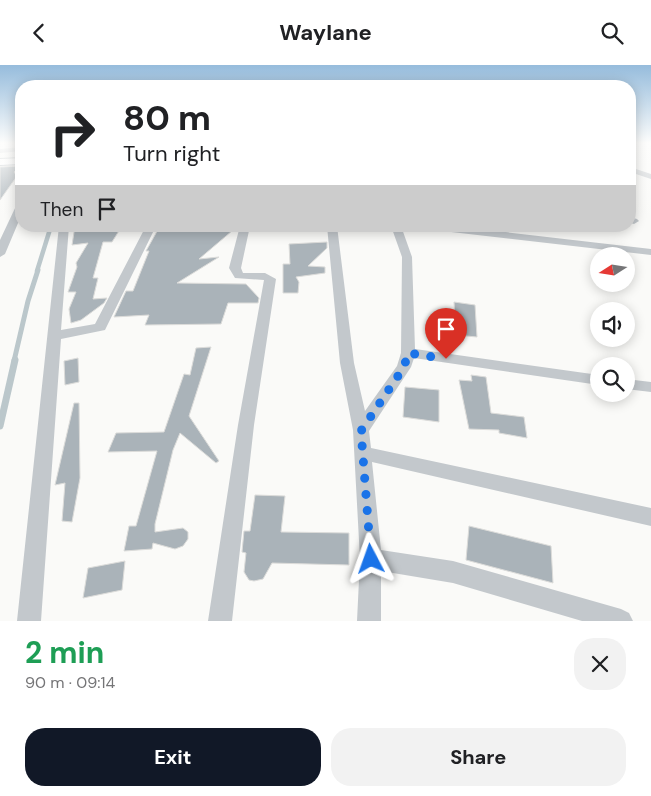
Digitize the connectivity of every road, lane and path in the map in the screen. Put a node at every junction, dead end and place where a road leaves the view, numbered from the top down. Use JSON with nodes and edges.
{"nodes":[{"id":1,"x":636,"y":171,"type":"edge"},
{"id":2,"x":651,"y":177,"type":"edge"},
{"id":3,"x":15,"y":219,"type":"edge"},
{"id":4,"x":63,"y":232,"type":"edge"},
{"id":5,"x":148,"y":232,"type":"edge"},
{"id":6,"x":244,"y":232,"type":"edge"},
{"id":7,"x":333,"y":232,"type":"edge"},
{"id":8,"x":398,"y":232,"type":"edge"},
{"id":9,"x":477,"y":232,"type":"edge"},
{"id":10,"x":651,"y":252,"type":"edge"},
{"id":11,"x":0,"y":254,"type":"edge"},
{"id":12,"x":53,"y":336,"type":"junction"},
{"id":13,"x":408,"y":353,"type":"junction"},
{"id":14,"x":590,"y":379,"type":"edge"},
{"id":15,"x":635,"y":385,"type":"edge"},
{"id":16,"x":651,"y":387,"type":"edge"},
{"id":17,"x":361,"y":431,"type":"junction"},
{"id":18,"x":363,"y":453,"type":"junction"},
{"id":19,"x":651,"y":517,"type":"edge"},
{"id":20,"x":371,"y":559,"type":"junction"},
{"id":21,"x":30,"y":621,"type":"edge"},
{"id":22,"x":220,"y":621,"type":"edge"},
{"id":23,"x":369,"y":621,"type":"edge"},
{"id":24,"x":620,"y":621,"type":"edge"}],
"edges":[{"from":1,"to":2,"type":"street"},
{"from":3,"to":11,"type":"street"},
{"from":4,"to":12,"type":"street"},
{"from":5,"to":12,"type":"street"},
{"from":6,"to":22,"type":"street"},
{"from":7,"to":17,"type":"street"},
{"from":8,"to":13,"type":"street"},
{"from":9,"to":10,"type":"street"},
{"from":12,"to":21,"type":"street"},
{"from":13,"to":14,"type":"street"},
{"from":13,"to":17,"type":"street"},
{"from":15,"to":16,"type":"street"},
{"from":17,"to":18,"type":"street"},
{"from":18,"to":19,"type":"street"},
{"from":18,"to":20,"type":"street"},
{"from":20,"to":23,"type":"street"},
{"from":20,"to":24,"type":"street"}]}
